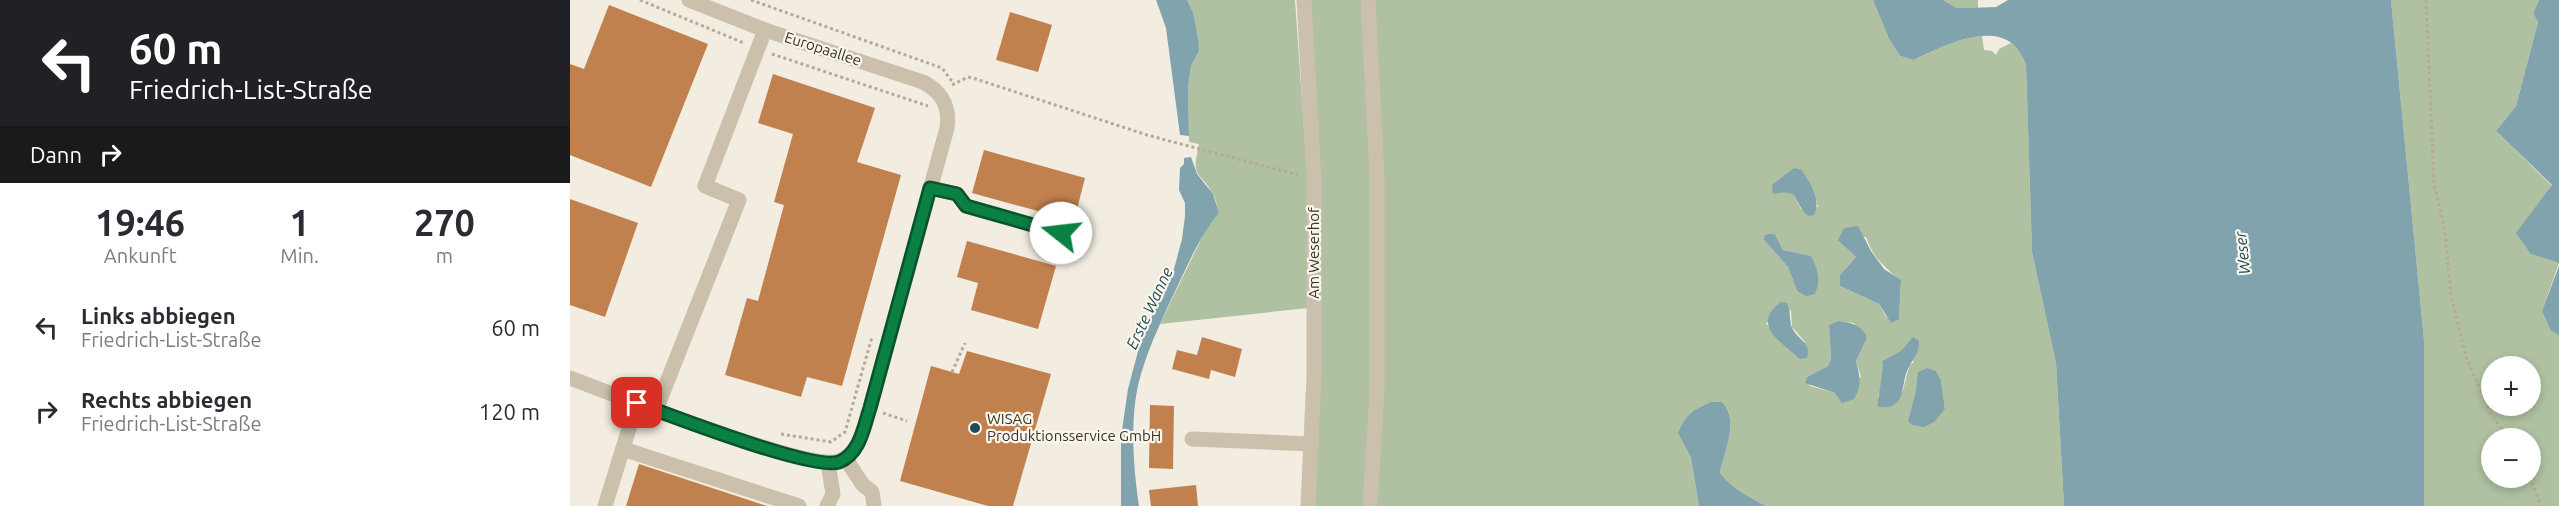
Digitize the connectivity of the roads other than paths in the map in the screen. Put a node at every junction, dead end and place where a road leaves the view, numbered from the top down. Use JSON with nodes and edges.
{"nodes":[{"id":1,"x":689,"y":0,"type":"edge"},
{"id":2,"x":1304,"y":0,"type":"edge"},
{"id":3,"x":1368,"y":0,"type":"edge"},
{"id":4,"x":765,"y":30,"type":"junction"},
{"id":5,"x":930,"y":188,"type":"junction"},
{"id":6,"x":1061,"y":233,"type":"dead end"},
{"id":7,"x":571,"y":380,"type":"edge"},
{"id":8,"x":637,"y":403,"type":"junction"},
{"id":9,"x":656,"y":410,"type":"junction"},
{"id":10,"x":1192,"y":439,"type":"dead end"},
{"id":11,"x":1312,"y":444,"type":"junction"},
{"id":12,"x":623,"y":449,"type":"junction"},
{"id":13,"x":845,"y":458,"type":"junction"},
{"id":14,"x":828,"y":463,"type":"junction"},
{"id":15,"x":605,"y":506,"type":"edge"},
{"id":16,"x":799,"y":506,"type":"edge"},
{"id":17,"x":827,"y":506,"type":"edge"},
{"id":18,"x":874,"y":506,"type":"edge"},
{"id":19,"x":1308,"y":506,"type":"edge"},
{"id":20,"x":1370,"y":506,"type":"edge"}],
"edges":[{"from":1,"to":4,"type":"street","name":"Europaallee"},
{"from":2,"to":11,"type":"street","name":"Am Weserhof"},
{"from":3,"to":20,"type":"street"},
{"from":4,"to":5,"type":"street","name":"Europaallee"},
{"from":4,"to":9,"type":"street"},
{"from":5,"to":6,"type":"street"},
{"from":5,"to":13,"type":"street"},
{"from":7,"to":8,"type":"street"},
{"from":8,"to":9,"type":"street"},
{"from":8,"to":12,"type":"street"},
{"from":9,"to":14,"type":"street"},
{"from":10,"to":11,"type":"street"},
{"from":11,"to":19,"type":"street","name":"Am Weserhof"},
{"from":12,"to":15,"type":"street"},
{"from":12,"to":16,"type":"street"},
{"from":13,"to":14,"type":"street"},
{"from":13,"to":18,"type":"street"},
{"from":14,"to":17,"type":"street"}]}
